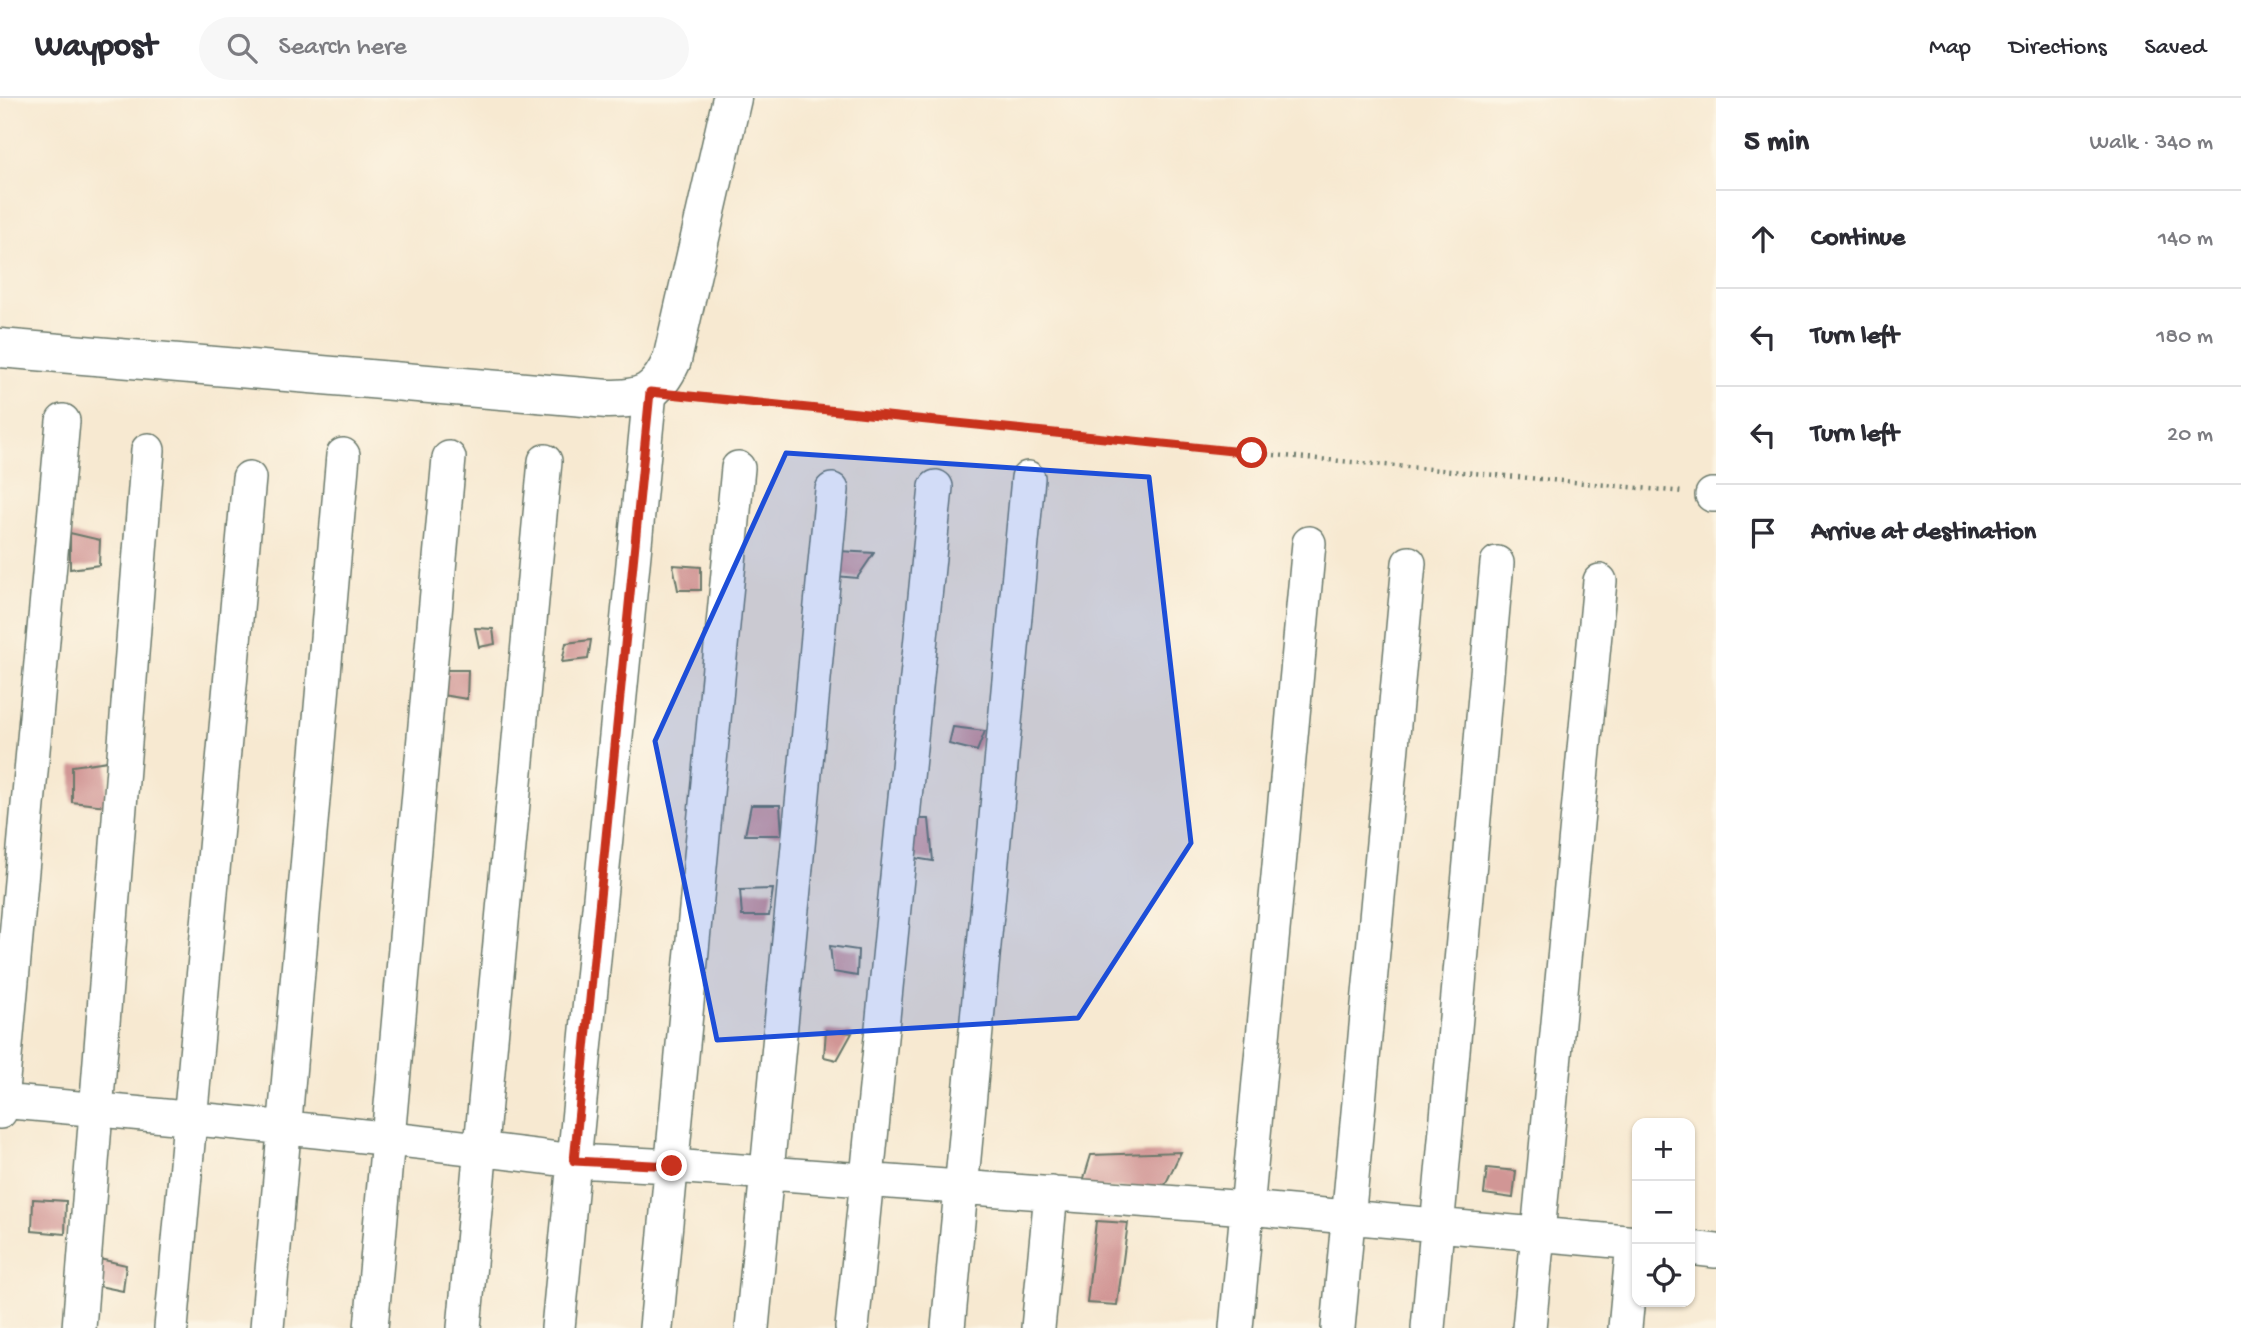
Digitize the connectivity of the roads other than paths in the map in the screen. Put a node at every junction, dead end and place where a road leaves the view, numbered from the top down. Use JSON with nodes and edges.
{"nodes":[{"id":1,"x":732,"y":98,"type":"edge"},
{"id":2,"x":0,"y":348,"type":"edge"},
{"id":3,"x":650,"y":392,"type":"junction"},
{"id":4,"x":63,"y":421,"type":"dead end"},
{"id":5,"x":148,"y":450,"type":"dead end"},
{"id":6,"x":343,"y":455,"type":"dead end"},
{"id":7,"x":449,"y":458,"type":"dead end"},
{"id":8,"x":545,"y":461,"type":"dead end"},
{"id":9,"x":738,"y":468,"type":"dead end"},
{"id":10,"x":249,"y":478,"type":"dead end"},
{"id":11,"x":1028,"y":478,"type":"dead end"},
{"id":12,"x":936,"y":487,"type":"dead end"},
{"id":13,"x":832,"y":490,"type":"dead end"},
{"id":14,"x":1309,"y":543,"type":"dead end"},
{"id":15,"x":1409,"y":563,"type":"dead end"},
{"id":16,"x":1497,"y":563,"type":"dead end"},
{"id":17,"x":1601,"y":582,"type":"dead end"},
{"id":18,"x":0,"y":1101,"type":"edge"},
{"id":19,"x":96,"y":1110,"type":"junction"},
{"id":20,"x":0,"y":1112,"type":"edge"},
{"id":21,"x":190,"y":1120,"type":"junction"},
{"id":22,"x":285,"y":1126,"type":"junction"},
{"id":23,"x":388,"y":1138,"type":"junction"},
{"id":24,"x":481,"y":1149,"type":"junction"},
{"id":25,"x":574,"y":1161,"type":"junction"},
{"id":26,"x":672,"y":1166,"type":"junction"},
{"id":27,"x":767,"y":1174,"type":"junction"},
{"id":28,"x":865,"y":1180,"type":"junction"},
{"id":29,"x":962,"y":1188,"type":"junction"},
{"id":30,"x":1051,"y":1193,"type":"junction"},
{"id":31,"x":1247,"y":1208,"type":"junction"},
{"id":32,"x":1348,"y":1217,"type":"junction"},
{"id":33,"x":1437,"y":1226,"type":"junction"},
{"id":34,"x":1538,"y":1236,"type":"junction"},
{"id":35,"x":1632,"y":1243,"type":"edge"},
{"id":36,"x":1635,"y":1244,"type":"edge"},
{"id":37,"x":1695,"y":1249,"type":"edge"},
{"id":38,"x":1716,"y":1251,"type":"edge"},
{"id":39,"x":79,"y":1328,"type":"edge"},
{"id":40,"x":171,"y":1328,"type":"edge"},
{"id":41,"x":267,"y":1328,"type":"edge"},
{"id":42,"x":371,"y":1328,"type":"edge"},
{"id":43,"x":464,"y":1328,"type":"edge"},
{"id":44,"x":558,"y":1328,"type":"edge"},
{"id":45,"x":656,"y":1328,"type":"edge"},
{"id":46,"x":752,"y":1328,"type":"edge"},
{"id":47,"x":852,"y":1328,"type":"edge"},
{"id":48,"x":948,"y":1328,"type":"edge"},
{"id":49,"x":1038,"y":1328,"type":"edge"},
{"id":50,"x":1236,"y":1328,"type":"edge"},
{"id":51,"x":1338,"y":1328,"type":"edge"},
{"id":52,"x":1428,"y":1328,"type":"edge"},
{"id":53,"x":1530,"y":1328,"type":"edge"},
{"id":54,"x":1625,"y":1328,"type":"edge"}],
"edges":[{"from":1,"to":3,"type":"main road"},
{"from":2,"to":3,"type":"main road"},
{"from":3,"to":25,"type":"street"},
{"from":4,"to":18,"type":"street"},
{"from":5,"to":19,"type":"street"},
{"from":6,"to":22,"type":"street"},
{"from":7,"to":23,"type":"street"},
{"from":8,"to":24,"type":"street"},
{"from":9,"to":26,"type":"street"},
{"from":10,"to":21,"type":"street"},
{"from":11,"to":29,"type":"street"},
{"from":12,"to":28,"type":"street"},
{"from":13,"to":27,"type":"street"},
{"from":14,"to":31,"type":"street"},
{"from":15,"to":32,"type":"street"},
{"from":16,"to":33,"type":"street"},
{"from":17,"to":34,"type":"street"},
{"from":18,"to":19,"type":"street"},
{"from":18,"to":20,"type":"street"},
{"from":19,"to":21,"type":"street"},
{"from":19,"to":39,"type":"street"},
{"from":21,"to":22,"type":"street"},
{"from":21,"to":40,"type":"street"},
{"from":22,"to":23,"type":"street"},
{"from":22,"to":41,"type":"street"},
{"from":23,"to":24,"type":"street"},
{"from":23,"to":42,"type":"street"},
{"from":24,"to":25,"type":"street"},
{"from":24,"to":43,"type":"street"},
{"from":25,"to":26,"type":"street"},
{"from":25,"to":44,"type":"street"},
{"from":26,"to":27,"type":"street"},
{"from":26,"to":45,"type":"street"},
{"from":27,"to":28,"type":"street"},
{"from":27,"to":46,"type":"street"},
{"from":28,"to":29,"type":"street"},
{"from":28,"to":47,"type":"street"},
{"from":29,"to":30,"type":"street"},
{"from":29,"to":48,"type":"street"},
{"from":30,"to":31,"type":"street"},
{"from":30,"to":49,"type":"street"},
{"from":31,"to":32,"type":"street"},
{"from":31,"to":50,"type":"street"},
{"from":32,"to":33,"type":"street"},
{"from":32,"to":51,"type":"street"},
{"from":33,"to":34,"type":"street"},
{"from":33,"to":52,"type":"street"},
{"from":34,"to":35,"type":"street"},
{"from":34,"to":53,"type":"street"},
{"from":36,"to":54,"type":"street"},
{"from":37,"to":38,"type":"street"}]}
